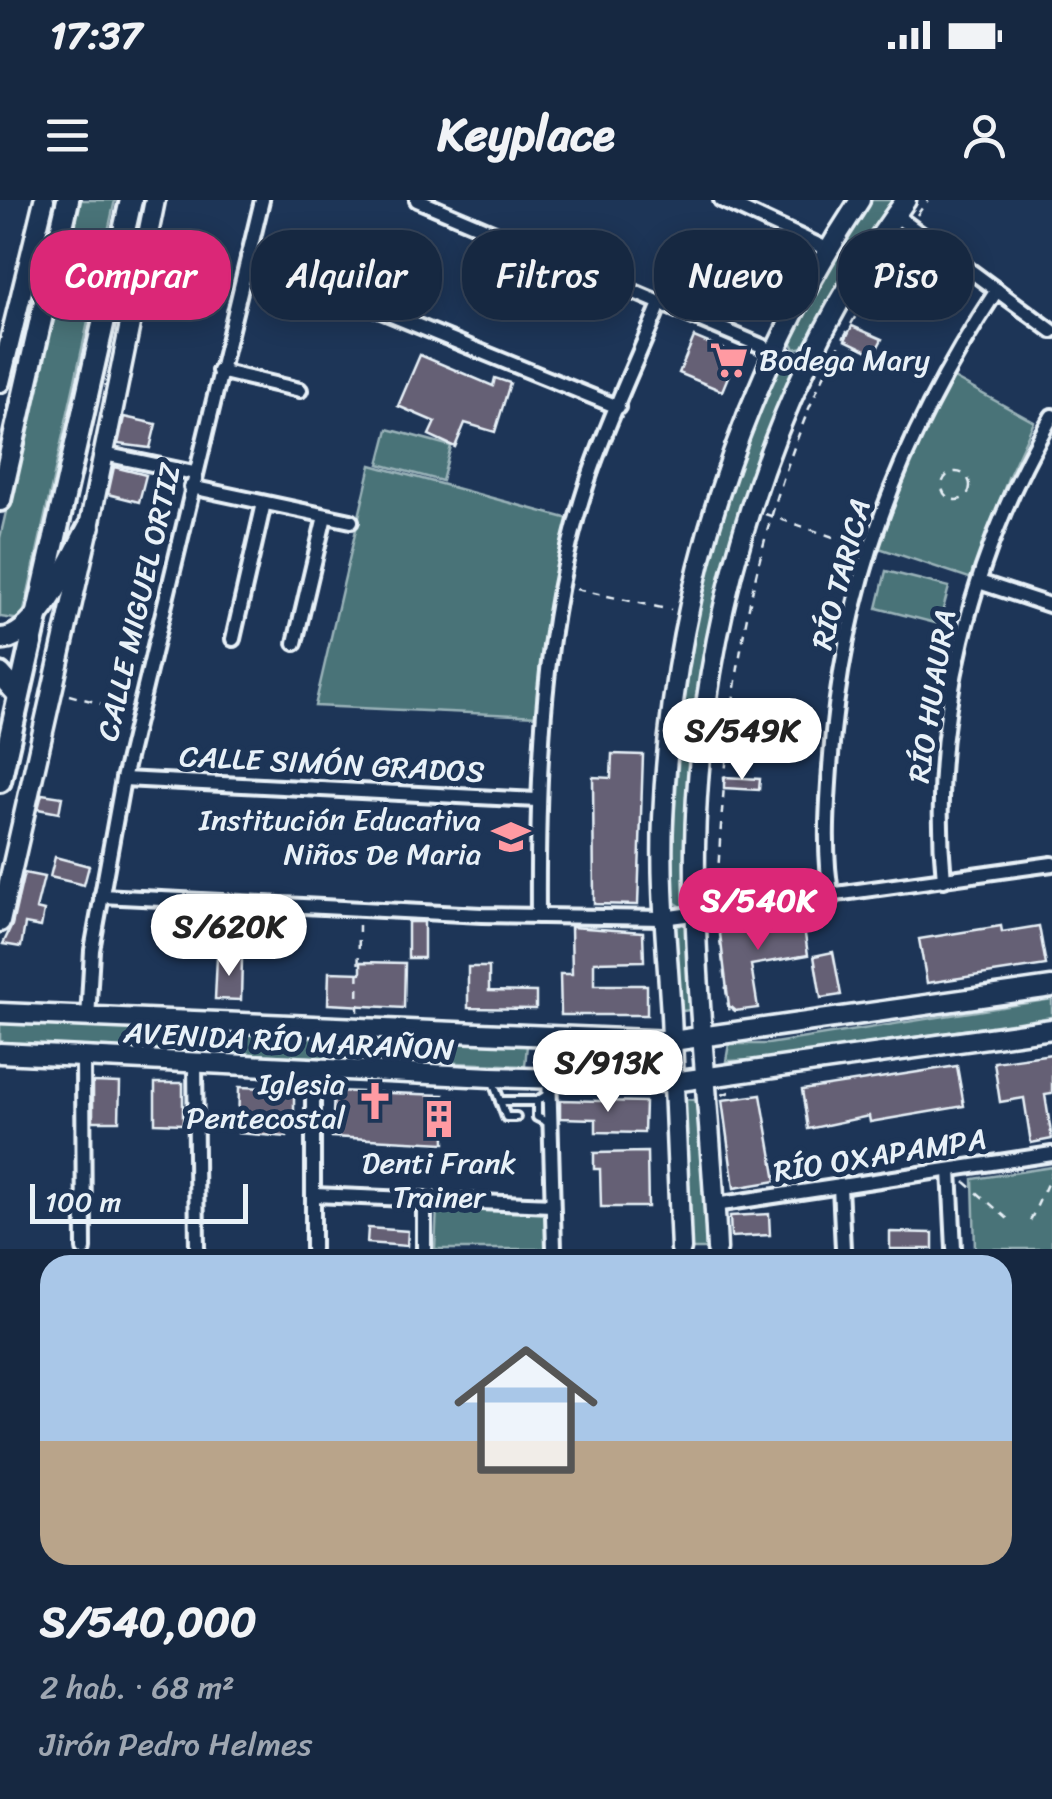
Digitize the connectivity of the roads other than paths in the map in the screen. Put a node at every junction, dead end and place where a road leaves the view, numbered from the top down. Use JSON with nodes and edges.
{"nodes":[{"id":1,"x":44,"y":200,"type":"edge"},
{"id":2,"x":68,"y":200,"type":"edge"},
{"id":3,"x":130,"y":200,"type":"edge"},
{"id":4,"x":155,"y":200,"type":"edge"},
{"id":5,"x":262,"y":200,"type":"edge"},
{"id":6,"x":417,"y":200,"type":"edge"},
{"id":7,"x":721,"y":200,"type":"edge"},
{"id":8,"x":860,"y":200,"type":"edge"},
{"id":9,"x":904,"y":213,"type":"edge"},
{"id":10,"x":827,"y":250,"type":"junction"},
{"id":11,"x":248,"y":257,"type":"junction"},
{"id":12,"x":997,"y":290,"type":"junction"},
{"id":13,"x":654,"y":301,"type":"edge"},
{"id":14,"x":654,"y":319,"type":"edge"},
{"id":15,"x":699,"y":320,"type":"edge"},
{"id":16,"x":1052,"y":331,"type":"edge"},
{"id":17,"x":4,"y":343,"type":"edge"},
{"id":18,"x":772,"y":350,"type":"junction"},
{"id":19,"x":808,"y":366,"type":"junction"},
{"id":20,"x":220,"y":371,"type":"junction"},
{"id":21,"x":0,"y":382,"type":"edge"},
{"id":22,"x":300,"y":390,"type":"dead end"},
{"id":23,"x":618,"y":407,"type":"junction"},
{"id":24,"x":1052,"y":416,"type":"edge"},
{"id":25,"x":104,"y":454,"type":"junction"},
{"id":26,"x":193,"y":480,"type":"junction"},
{"id":27,"x":0,"y":500,"type":"edge"},
{"id":28,"x":264,"y":502,"type":"junction"},
{"id":29,"x":326,"y":516,"type":"junction"},
{"id":30,"x":351,"y":522,"type":"dead end"},
{"id":31,"x":89,"y":527,"type":"junction"},
{"id":32,"x":979,"y":582,"type":"junction"},
{"id":33,"x":1052,"y":606,"type":"edge"},
{"id":34,"x":32,"y":625,"type":"junction"},
{"id":35,"x":0,"y":639,"type":"edge"},
{"id":36,"x":234,"y":639,"type":"dead end"},
{"id":37,"x":294,"y":643,"type":"dead end"},
{"id":38,"x":0,"y":674,"type":"edge"},
{"id":39,"x":18,"y":694,"type":"junction"},
{"id":40,"x":124,"y":778,"type":"junction"},
{"id":41,"x":0,"y":781,"type":"edge"},
{"id":42,"x":537,"y":800,"type":"junction"},
{"id":43,"x":1052,"y":864,"type":"edge"},
{"id":44,"x":944,"y":880,"type":"junction"},
{"id":45,"x":101,"y":896,"type":"junction"},
{"id":46,"x":832,"y":898,"type":"junction"},
{"id":47,"x":696,"y":915,"type":"junction"},
{"id":48,"x":538,"y":916,"type":"junction"},
{"id":49,"x":663,"y":918,"type":"junction"},
{"id":50,"x":0,"y":922,"type":"edge"},
{"id":51,"x":1052,"y":986,"type":"edge"},
{"id":52,"x":0,"y":1014,"type":"edge"},
{"id":53,"x":88,"y":1019,"type":"junction"},
{"id":54,"x":1052,"y":1028,"type":"edge"},
{"id":55,"x":706,"y":1036,"type":"junction"},
{"id":56,"x":548,"y":1037,"type":"junction"},
{"id":57,"x":672,"y":1041,"type":"junction"},
{"id":58,"x":0,"y":1053,"type":"edge"},
{"id":59,"x":83,"y":1059,"type":"junction"},
{"id":60,"x":195,"y":1062,"type":"junction"},
{"id":61,"x":313,"y":1067,"type":"junction"},
{"id":62,"x":491,"y":1078,"type":"junction"},
{"id":63,"x":708,"y":1078,"type":"junction"},
{"id":64,"x":673,"y":1082,"type":"junction"},
{"id":65,"x":542,"y":1091,"type":"junction"},
{"id":66,"x":500,"y":1101,"type":"junction"},
{"id":67,"x":516,"y":1117,"type":"dead end"},
{"id":68,"x":1052,"y":1154,"type":"edge"},
{"id":69,"x":950,"y":1170,"type":"junction"},
{"id":70,"x":840,"y":1186,"type":"junction"},
{"id":71,"x":314,"y":1195,"type":"junction"},
{"id":72,"x":424,"y":1199,"type":"junction"},
{"id":73,"x":552,"y":1204,"type":"junction"},
{"id":74,"x":715,"y":1205,"type":"junction"},
{"id":75,"x":84,"y":1249,"type":"edge"},
{"id":76,"x":197,"y":1249,"type":"edge"},
{"id":77,"x":313,"y":1249,"type":"edge"},
{"id":78,"x":424,"y":1249,"type":"edge"},
{"id":79,"x":554,"y":1249,"type":"edge"},
{"id":80,"x":680,"y":1249,"type":"edge"},
{"id":81,"x":717,"y":1249,"type":"edge"},
{"id":82,"x":843,"y":1249,"type":"edge"},
{"id":83,"x":954,"y":1249,"type":"edge"}],
"edges":[{"from":1,"to":17,"type":"main road"},
{"from":2,"to":27,"type":"main road"},
{"from":3,"to":34,"type":"main road"},
{"from":4,"to":25,"type":"main road"},
{"from":5,"to":11,"type":"street","name":"CALLE MIGUEL ORTIZ"},
{"from":6,"to":13,"type":"street"},
{"from":7,"to":10,"type":"street"},
{"from":8,"to":10,"type":"main road"},
{"from":9,"to":12,"type":"street"},
{"from":9,"to":19,"type":"main road"},
{"from":10,"to":18,"type":"main road"},
{"from":11,"to":20,"type":"street","name":"CALLE MIGUEL ORTIZ"},
{"from":11,"to":23,"type":"street"},
{"from":12,"to":16,"type":"street"},
{"from":12,"to":46,"type":"street","name":"RÍO TARICA"},
{"from":14,"to":23,"type":"street"},
{"from":15,"to":18,"type":"street"},
{"from":17,"to":21,"type":"main road"},
{"from":18,"to":19,"type":"street"},
{"from":18,"to":49,"type":"main road"},
{"from":19,"to":47,"type":"main road"},
{"from":20,"to":22,"type":"street"},
{"from":20,"to":26,"type":"street","name":"CALLE MIGUEL ORTIZ"},
{"from":23,"to":42,"type":"street"},
{"from":24,"to":32,"type":"street","name":"RÍO HUAURA"},
{"from":25,"to":26,"type":"street"},
{"from":25,"to":31,"type":"main road"},
{"from":26,"to":28,"type":"street"},
{"from":26,"to":40,"type":"street","name":"CALLE MIGUEL ORTIZ"},
{"from":28,"to":29,"type":"street"},
{"from":28,"to":36,"type":"street"},
{"from":29,"to":30,"type":"street"},
{"from":29,"to":37,"type":"street"},
{"from":31,"to":34,"type":"main road"},
{"from":31,"to":50,"type":"main road"},
{"from":32,"to":33,"type":"street"},
{"from":32,"to":44,"type":"street","name":"RÍO HUAURA"},
{"from":34,"to":35,"type":"main road"},
{"from":34,"to":39,"type":"main road"},
{"from":38,"to":39,"type":"main road"},
{"from":39,"to":41,"type":"main road"},
{"from":40,"to":42,"type":"street","name":"CALLE SIMÓN GRADOS"},
{"from":40,"to":45,"type":"street","name":"CALLE MIGUEL ORTIZ"},
{"from":42,"to":48,"type":"street"},
{"from":43,"to":44,"type":"street"},
{"from":44,"to":46,"type":"street"},
{"from":45,"to":48,"type":"street"},
{"from":45,"to":53,"type":"street","name":"CALLE MIGUEL ORTIZ"},
{"from":46,"to":47,"type":"street"},
{"from":47,"to":49,"type":"street"},
{"from":47,"to":55,"type":"main road"},
{"from":48,"to":49,"type":"street"},
{"from":49,"to":57,"type":"main road"},
{"from":51,"to":55,"type":"main road","name":"AVENIDA RÍO MARAÑON"},
{"from":52,"to":53,"type":"main road","name":"AVENIDA RÍO MARAÑON"},
{"from":53,"to":56,"type":"main road","name":"AVENIDA RÍO MARAÑON"},
{"from":54,"to":63,"type":"main road","name":"AVENIDA RÍO MARAÑON"},
{"from":55,"to":57,"type":"main road","name":"AVENIDA RÍO MARAÑON"},
{"from":55,"to":63,"type":"main road"},
{"from":56,"to":57,"type":"main road","name":"AVENIDA RÍO MARAÑON"},
{"from":56,"to":65,"type":"street"},
{"from":57,"to":64,"type":"main road"},
{"from":58,"to":59,"type":"main road","name":"AVENIDA RÍO MARAÑON"},
{"from":59,"to":60,"type":"main road","name":"AVENIDA RÍO MARAÑON"},
{"from":59,"to":75,"type":"street"},
{"from":60,"to":61,"type":"main road","name":"AVENIDA RÍO MARAÑON"},
{"from":60,"to":76,"type":"street"},
{"from":61,"to":62,"type":"main road","name":"AVENIDA RÍO MARAÑON"},
{"from":61,"to":71,"type":"street"},
{"from":62,"to":65,"type":"main road","name":"AVENIDA RÍO MARAÑON"},
{"from":62,"to":66,"type":"lane"},
{"from":63,"to":64,"type":"main road","name":"AVENIDA RÍO MARAÑON"},
{"from":63,"to":74,"type":"main road"},
{"from":64,"to":65,"type":"main road","name":"AVENIDA RÍO MARAÑON"},
{"from":64,"to":80,"type":"main road"},
{"from":65,"to":66,"type":"lane"},
{"from":65,"to":73,"type":"street"},
{"from":66,"to":67,"type":"lane"},
{"from":68,"to":69,"type":"street","name":"RÍO OXAPAMPA"},
{"from":69,"to":70,"type":"street","name":"RÍO OXAPAMPA"},
{"from":69,"to":83,"type":"street"},
{"from":70,"to":74,"type":"street","name":"RÍO OXAPAMPA"},
{"from":70,"to":82,"type":"street"},
{"from":71,"to":72,"type":"street"},
{"from":71,"to":77,"type":"street"},
{"from":72,"to":73,"type":"street"},
{"from":72,"to":78,"type":"street"},
{"from":73,"to":79,"type":"street"},
{"from":74,"to":81,"type":"main road"}]}
